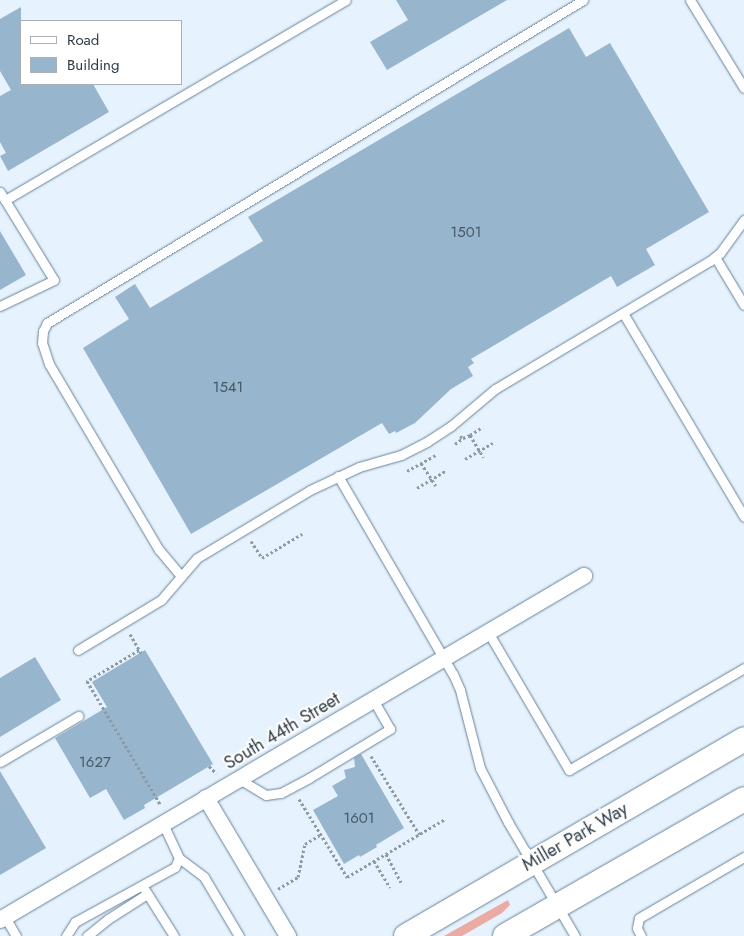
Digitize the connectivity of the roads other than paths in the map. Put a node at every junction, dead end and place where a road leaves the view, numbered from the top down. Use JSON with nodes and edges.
{"nodes":[{"id":1,"x":346,"y":0,"type":"edge"},
{"id":2,"x":583,"y":0,"type":"edge"},
{"id":3,"x":690,"y":0,"type":"edge"},
{"id":4,"x":744,"y":88,"type":"edge"},
{"id":5,"x":0,"y":192,"type":"edge"},
{"id":6,"x":5,"y":200,"type":"junction"},
{"id":7,"x":744,"y":220,"type":"edge"},
{"id":8,"x":715,"y":257,"type":"junction"},
{"id":9,"x":744,"y":305,"type":"edge"},
{"id":10,"x":0,"y":306,"type":"edge"},
{"id":11,"x":623,"y":313,"type":"junction"},
{"id":12,"x":338,"y":476,"type":"junction"},
{"id":13,"x":744,"y":516,"type":"edge"},
{"id":14,"x":181,"y":576,"type":"junction"},
{"id":15,"x":584,"y":576,"type":"dead end"},
{"id":16,"x":488,"y":632,"type":"junction"},
{"id":17,"x":78,"y":650,"type":"dead end"},
{"id":18,"x":444,"y":658,"type":"junction"},
{"id":19,"x":744,"y":668,"type":"edge"},
{"id":20,"x":373,"y":700,"type":"junction"},
{"id":21,"x":78,"y":716,"type":"dead end"},
{"id":22,"x":744,"y":739,"type":"edge"},
{"id":23,"x":0,"y":762,"type":"edge"},
{"id":24,"x":239,"y":779,"type":"junction"},
{"id":25,"x":744,"y":786,"type":"edge"},
{"id":26,"x":206,"y":798,"type":"junction"},
{"id":27,"x":744,"y":799,"type":"edge"},
{"id":28,"x":163,"y":824,"type":"junction"},
{"id":29,"x":698,"y":826,"type":"junction"},
{"id":30,"x":744,"y":857,"type":"edge"},
{"id":31,"x":179,"y":858,"type":"junction"},
{"id":32,"x":531,"y":863,"type":"junction"},
{"id":33,"x":142,"y":885,"type":"junction"},
{"id":34,"x":148,"y":894,"type":"junction"},
{"id":35,"x":558,"y":906,"type":"junction"},
{"id":36,"x":3,"y":919,"type":"edge"},
{"id":37,"x":16,"y":936,"type":"edge"},
{"id":38,"x":66,"y":936,"type":"edge"},
{"id":39,"x":88,"y":936,"type":"edge"},
{"id":40,"x":174,"y":936,"type":"edge"},
{"id":41,"x":240,"y":936,"type":"edge"},
{"id":42,"x":288,"y":936,"type":"edge"},
{"id":43,"x":406,"y":936,"type":"edge"},
{"id":44,"x":505,"y":936,"type":"edge"},
{"id":45,"x":575,"y":936,"type":"edge"},
{"id":46,"x":641,"y":936,"type":"edge"}],
"edges":[{"from":1,"to":6,"type":"lane"},
{"from":2,"to":14,"type":"lane"},
{"from":3,"to":4,"type":"lane"},
{"from":5,"to":6,"type":"lane"},
{"from":6,"to":10,"type":"lane"},
{"from":7,"to":8,"type":"lane"},
{"from":8,"to":9,"type":"lane"},
{"from":8,"to":11,"type":"lane"},
{"from":11,"to":12,"type":"lane"},
{"from":11,"to":13,"type":"lane"},
{"from":12,"to":14,"type":"lane"},
{"from":12,"to":18,"type":"lane"},
{"from":14,"to":17,"type":"lane"},
{"from":15,"to":16,"type":"street","name":"South 44th Street"},
{"from":16,"to":18,"type":"street","name":"South 44th Street"},
{"from":16,"to":19,"type":"lane"},
{"from":18,"to":20,"type":"street","name":"South 44th Street"},
{"from":18,"to":32,"type":"lane"},
{"from":20,"to":24,"type":"street","name":"South 44th Street"},
{"from":20,"to":24,"type":"lane"},
{"from":21,"to":23,"type":"lane"},
{"from":22,"to":32,"type":"main road","name":"Miller Park Way"},
{"from":24,"to":26,"type":"street","name":"South 44th Street"},
{"from":25,"to":29,"type":"main road"},
{"from":26,"to":28,"type":"street","name":"South 44th Street"},
{"from":26,"to":42,"type":"street"},
{"from":27,"to":29,"type":"main road"},
{"from":28,"to":31,"type":"lane"},
{"from":28,"to":36,"type":"street","name":"South 44th Street"},
{"from":29,"to":35,"type":"main road"},
{"from":30,"to":46,"type":"lane"},
{"from":31,"to":33,"type":"lane"},
{"from":31,"to":41,"type":"lane"},
{"from":32,"to":35,"type":"lane"},
{"from":32,"to":43,"type":"main road","name":"Miller Park Way"},
{"from":33,"to":34,"type":"lane"},
{"from":33,"to":38,"type":"lane"},
{"from":34,"to":39,"type":"lane"},
{"from":34,"to":40,"type":"lane"},
{"from":35,"to":44,"type":"main road"},
{"from":35,"to":45,"type":"lane"},
{"from":36,"to":37,"type":"lane"}]}
